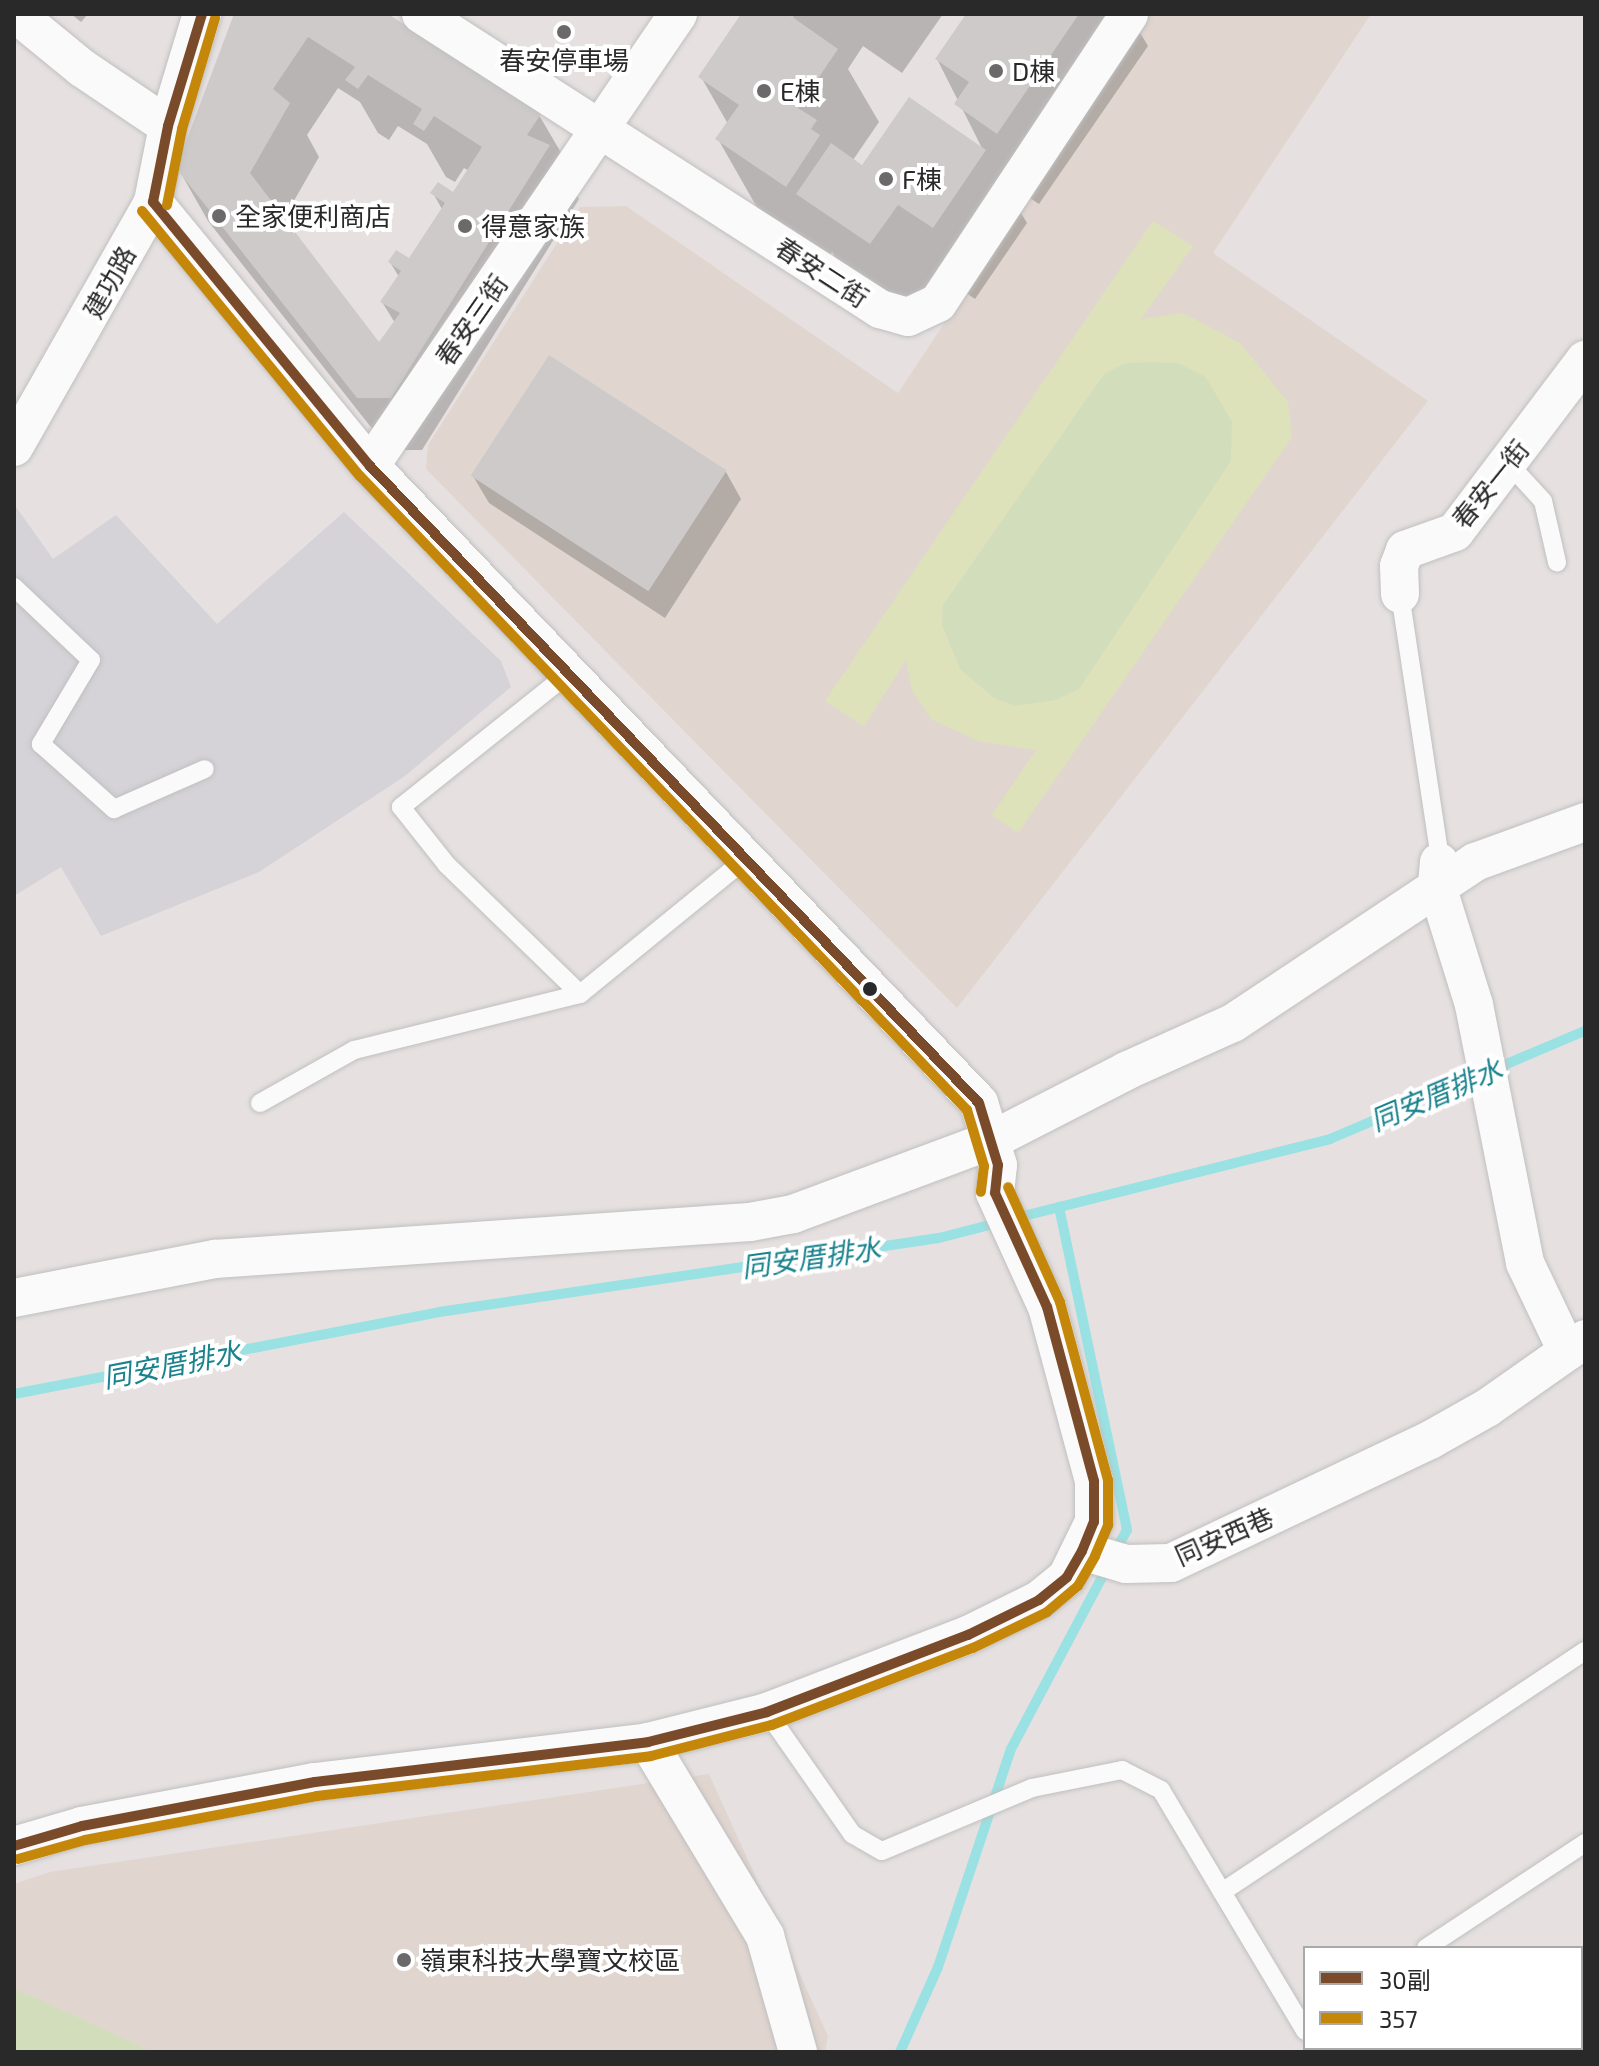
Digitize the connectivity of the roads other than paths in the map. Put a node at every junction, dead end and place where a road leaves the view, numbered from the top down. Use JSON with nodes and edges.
{"nodes":[{"id":1,"x":16,"y":14,"type":"edge"},
{"id":2,"x":202,"y":14,"type":"edge"},
{"id":3,"x":421,"y":14,"type":"edge"},
{"id":4,"x":678,"y":14,"type":"edge"},
{"id":5,"x":1129,"y":14,"type":"edge"},
{"id":6,"x":168,"y":126,"type":"junction"},
{"id":7,"x":603,"y":129,"type":"junction"},
{"id":8,"x":153,"y":202,"type":"junction"},
{"id":9,"x":1585,"y":360,"type":"edge"},
{"id":10,"x":14,"y":447,"type":"edge"},
{"id":11,"x":1509,"y":464,"type":"junction"},
{"id":12,"x":370,"y":466,"type":"junction"},
{"id":13,"x":1557,"y":562,"type":"dead end"},
{"id":14,"x":14,"y":587,"type":"edge"},
{"id":15,"x":1400,"y":594,"type":"joint"},
{"id":16,"x":569,"y":673,"type":"junction"},
{"id":17,"x":205,"y":769,"type":"dead end"},
{"id":18,"x":1585,"y":822,"type":"edge"},
{"id":19,"x":747,"y":858,"type":"junction"},
{"id":20,"x":1438,"y":872,"type":"junction"},
{"id":21,"x":580,"y":994,"type":"junction"},
{"id":22,"x":260,"y":1103,"type":"dead end"},
{"id":23,"x":992,"y":1140,"type":"junction"},
{"id":24,"x":14,"y":1298,"type":"edge"},
{"id":25,"x":1576,"y":1345,"type":"edge"},
{"id":26,"x":1082,"y":1551,"type":"junction"},
{"id":27,"x":1585,"y":1651,"type":"edge"},
{"id":28,"x":767,"y":1712,"type":"junction"},
{"id":29,"x":648,"y":1742,"type":"junction"},
{"id":30,"x":1585,"y":1843,"type":"edge"},
{"id":31,"x":14,"y":1846,"type":"edge"},
{"id":32,"x":1222,"y":1892,"type":"junction"},
{"id":33,"x":1429,"y":1946,"type":"edge"},
{"id":34,"x":1303,"y":2026,"type":"edge"},
{"id":35,"x":798,"y":2052,"type":"edge"}],
"edges":[{"from":1,"to":6,"type":"street"},
{"from":2,"to":6,"type":"street","name":"建功路"},
{"from":3,"to":7,"type":"street","name":"春安二街"},
{"from":4,"to":7,"type":"street","name":"春安三街"},
{"from":5,"to":7,"type":"street","name":"春安二街"},
{"from":6,"to":8,"type":"street","name":"建功路"},
{"from":7,"to":12,"type":"street","name":"春安三街"},
{"from":8,"to":10,"type":"street","name":"建功路"},
{"from":8,"to":12,"type":"street"},
{"from":9,"to":11,"type":"street","name":"春安一街"},
{"from":11,"to":13,"type":"lane"},
{"from":11,"to":15,"type":"street","name":"春安一街"},
{"from":12,"to":16,"type":"street"},
{"from":14,"to":17,"type":"lane"},
{"from":15,"to":20,"type":"lane"},
{"from":16,"to":19,"type":"street"},
{"from":16,"to":21,"type":"lane"},
{"from":18,"to":20,"type":"street"},
{"from":19,"to":21,"type":"lane"},
{"from":19,"to":23,"type":"street"},
{"from":20,"to":23,"type":"street"},
{"from":20,"to":25,"type":"street"},
{"from":21,"to":22,"type":"lane"},
{"from":23,"to":24,"type":"street"},
{"from":23,"to":26,"type":"street"},
{"from":25,"to":26,"type":"street","name":"同安西巷"},
{"from":26,"to":28,"type":"street"},
{"from":27,"to":32,"type":"lane"},
{"from":28,"to":29,"type":"street"},
{"from":28,"to":32,"type":"lane"},
{"from":29,"to":31,"type":"street"},
{"from":29,"to":35,"type":"street"},
{"from":30,"to":33,"type":"lane"},
{"from":32,"to":34,"type":"lane"}]}
